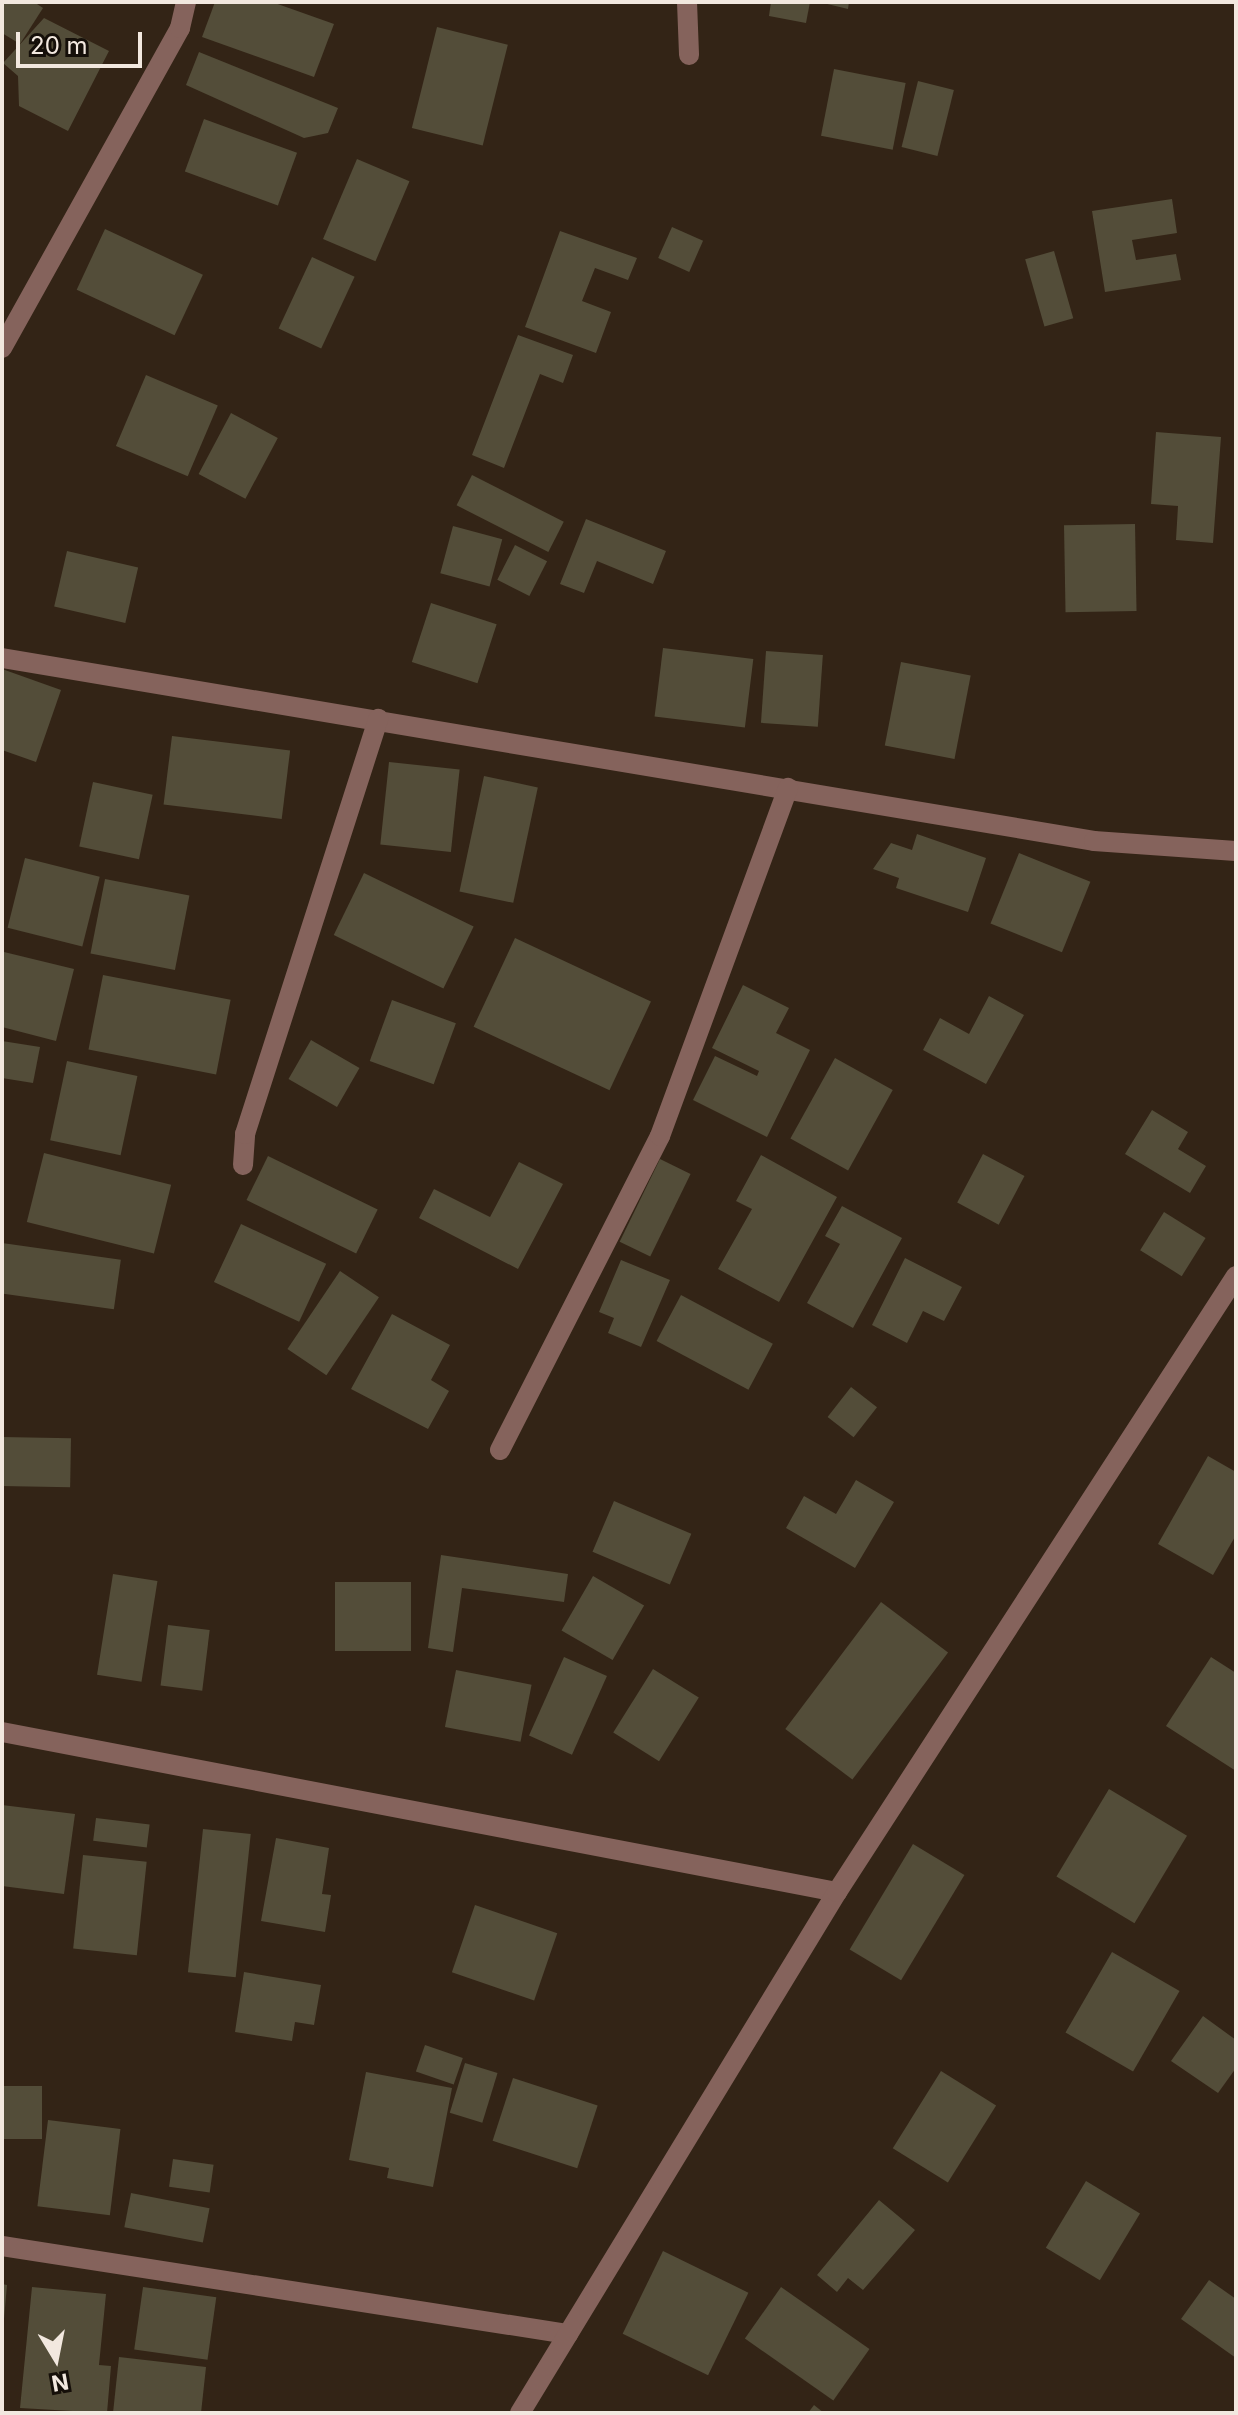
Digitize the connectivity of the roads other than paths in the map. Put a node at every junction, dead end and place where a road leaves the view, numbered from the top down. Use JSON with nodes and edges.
{"nodes":[{"id":1,"x":186,"y":2,"type":"edge"},
{"id":2,"x":687,"y":2,"type":"edge"},
{"id":3,"x":689,"y":55,"type":"dead end"},
{"id":4,"x":2,"y":348,"type":"edge"},
{"id":5,"x":2,"y":658,"type":"edge"},
{"id":6,"x":378,"y":719,"type":"junction"},
{"id":7,"x":788,"y":788,"type":"junction"},
{"id":8,"x":1236,"y":851,"type":"edge"},
{"id":9,"x":243,"y":1165,"type":"dead end"},
{"id":10,"x":1236,"y":1276,"type":"edge"},
{"id":11,"x":500,"y":1450,"type":"dead end"},
{"id":12,"x":2,"y":1732,"type":"edge"},
{"id":13,"x":837,"y":1892,"type":"junction"},
{"id":14,"x":2,"y":2246,"type":"edge"},
{"id":15,"x":568,"y":2334,"type":"junction"},
{"id":16,"x":520,"y":2413,"type":"edge"}],
"edges":[{"from":1,"to":4,"type":"street"},
{"from":2,"to":3,"type":"street"},
{"from":5,"to":6,"type":"street"},
{"from":6,"to":7,"type":"street"},
{"from":6,"to":9,"type":"street"},
{"from":7,"to":8,"type":"street"},
{"from":7,"to":11,"type":"street"},
{"from":10,"to":13,"type":"street"},
{"from":12,"to":13,"type":"street"},
{"from":13,"to":15,"type":"street"},
{"from":14,"to":15,"type":"street"},
{"from":15,"to":16,"type":"street"}]}
